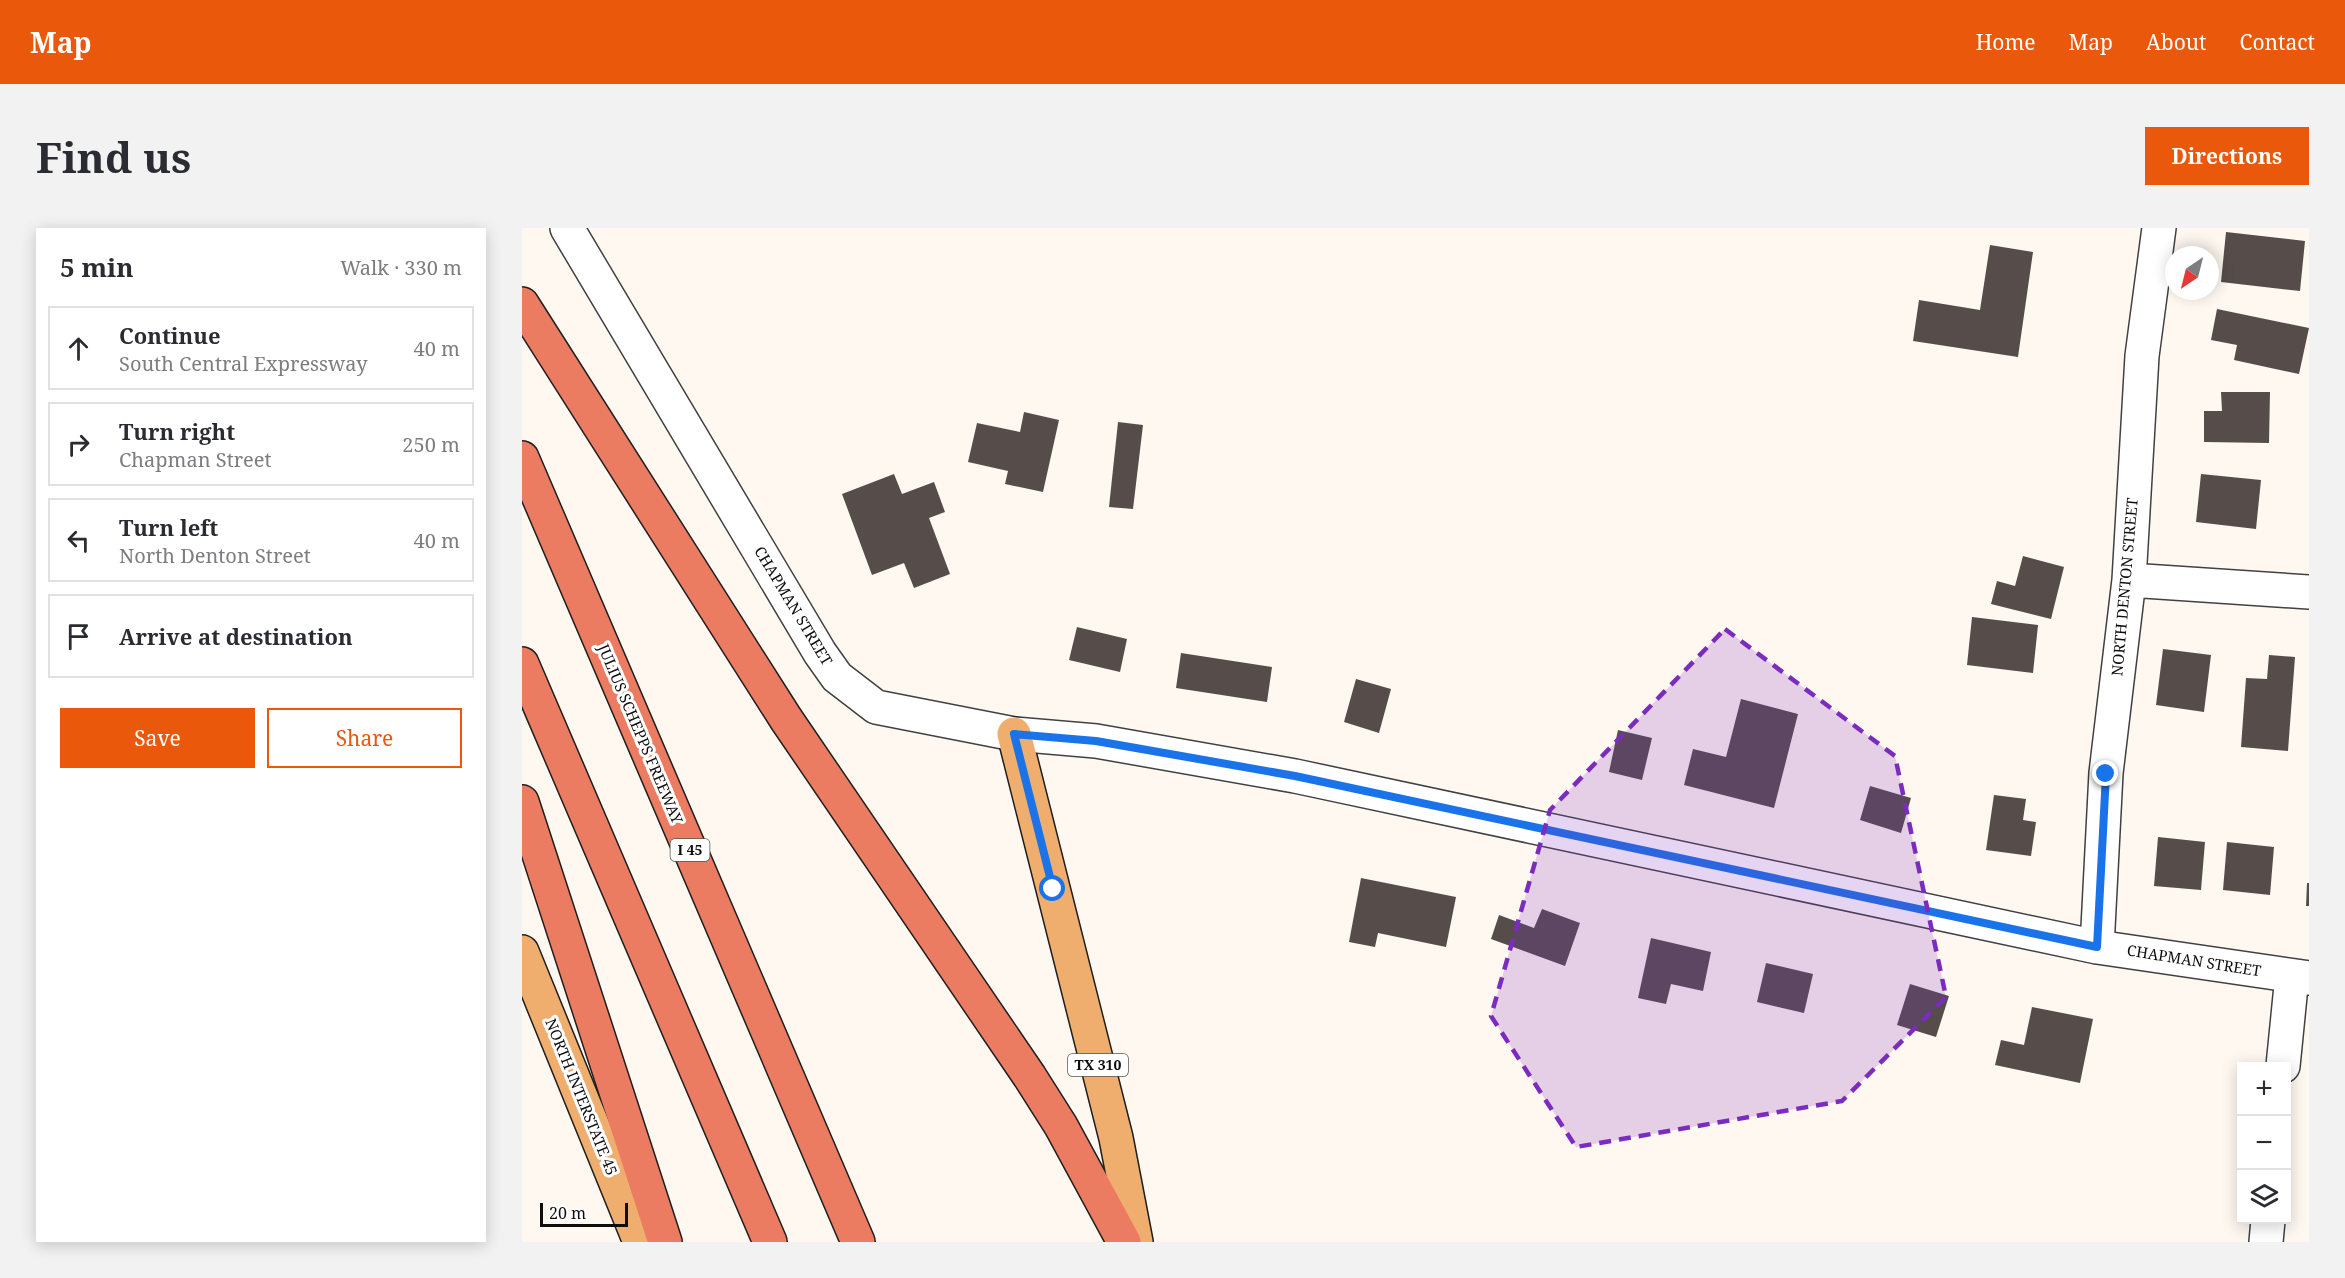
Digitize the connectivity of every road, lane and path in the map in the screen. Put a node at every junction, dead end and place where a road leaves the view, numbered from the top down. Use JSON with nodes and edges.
{"nodes":[{"id":1,"x":567,"y":228,"type":"edge"},
{"id":2,"x":2158,"y":228,"type":"edge"},
{"id":3,"x":522,"y":304,"type":"edge"},
{"id":4,"x":522,"y":458,"type":"edge"},
{"id":5,"x":2129,"y":580,"type":"junction"},
{"id":6,"x":2309,"y":592,"type":"edge"},
{"id":7,"x":522,"y":664,"type":"edge"},
{"id":8,"x":1014,"y":734,"type":"junction"},
{"id":9,"x":522,"y":802,"type":"edge"},
{"id":10,"x":2097,"y":947,"type":"junction"},
{"id":11,"x":522,"y":952,"type":"edge"},
{"id":12,"x":2301,"y":977,"type":"edge"},
{"id":13,"x":2284,"y":1062,"type":"edge"},
{"id":14,"x":2268,"y":1224,"type":"edge"},
{"id":15,"x":640,"y":1242,"type":"edge"},
{"id":16,"x":665,"y":1242,"type":"edge"},
{"id":17,"x":770,"y":1242,"type":"edge"},
{"id":18,"x":858,"y":1242,"type":"edge"},
{"id":19,"x":1124,"y":1242,"type":"edge"},
{"id":20,"x":1136,"y":1242,"type":"edge"},
{"id":21,"x":2266,"y":1242,"type":"edge"}],
"edges":[{"from":1,"to":8,"type":"street","name":"CHAPMAN STREET"},
{"from":2,"to":5,"type":"street","name":"NORTH DENTON STREET"},
{"from":3,"to":19,"type":"highway"},
{"from":4,"to":18,"type":"highway","name":"JULIUS SCHEPPS FREEWAY","number":"I 45"},
{"from":5,"to":6,"type":"street"},
{"from":5,"to":10,"type":"street","name":"NORTH DENTON STREET"},
{"from":7,"to":17,"type":"highway"},
{"from":8,"to":10,"type":"street","name":"CHAPMAN STREET"},
{"from":8,"to":20,"type":"main road","number":"TX 310"},
{"from":9,"to":16,"type":"highway"},
{"from":10,"to":12,"type":"street","name":"CHAPMAN STREET"},
{"from":11,"to":15,"type":"main road","name":"NORTH INTERSTATE 45"},
{"from":12,"to":13,"type":"street"},
{"from":14,"to":21,"type":"street"}]}
